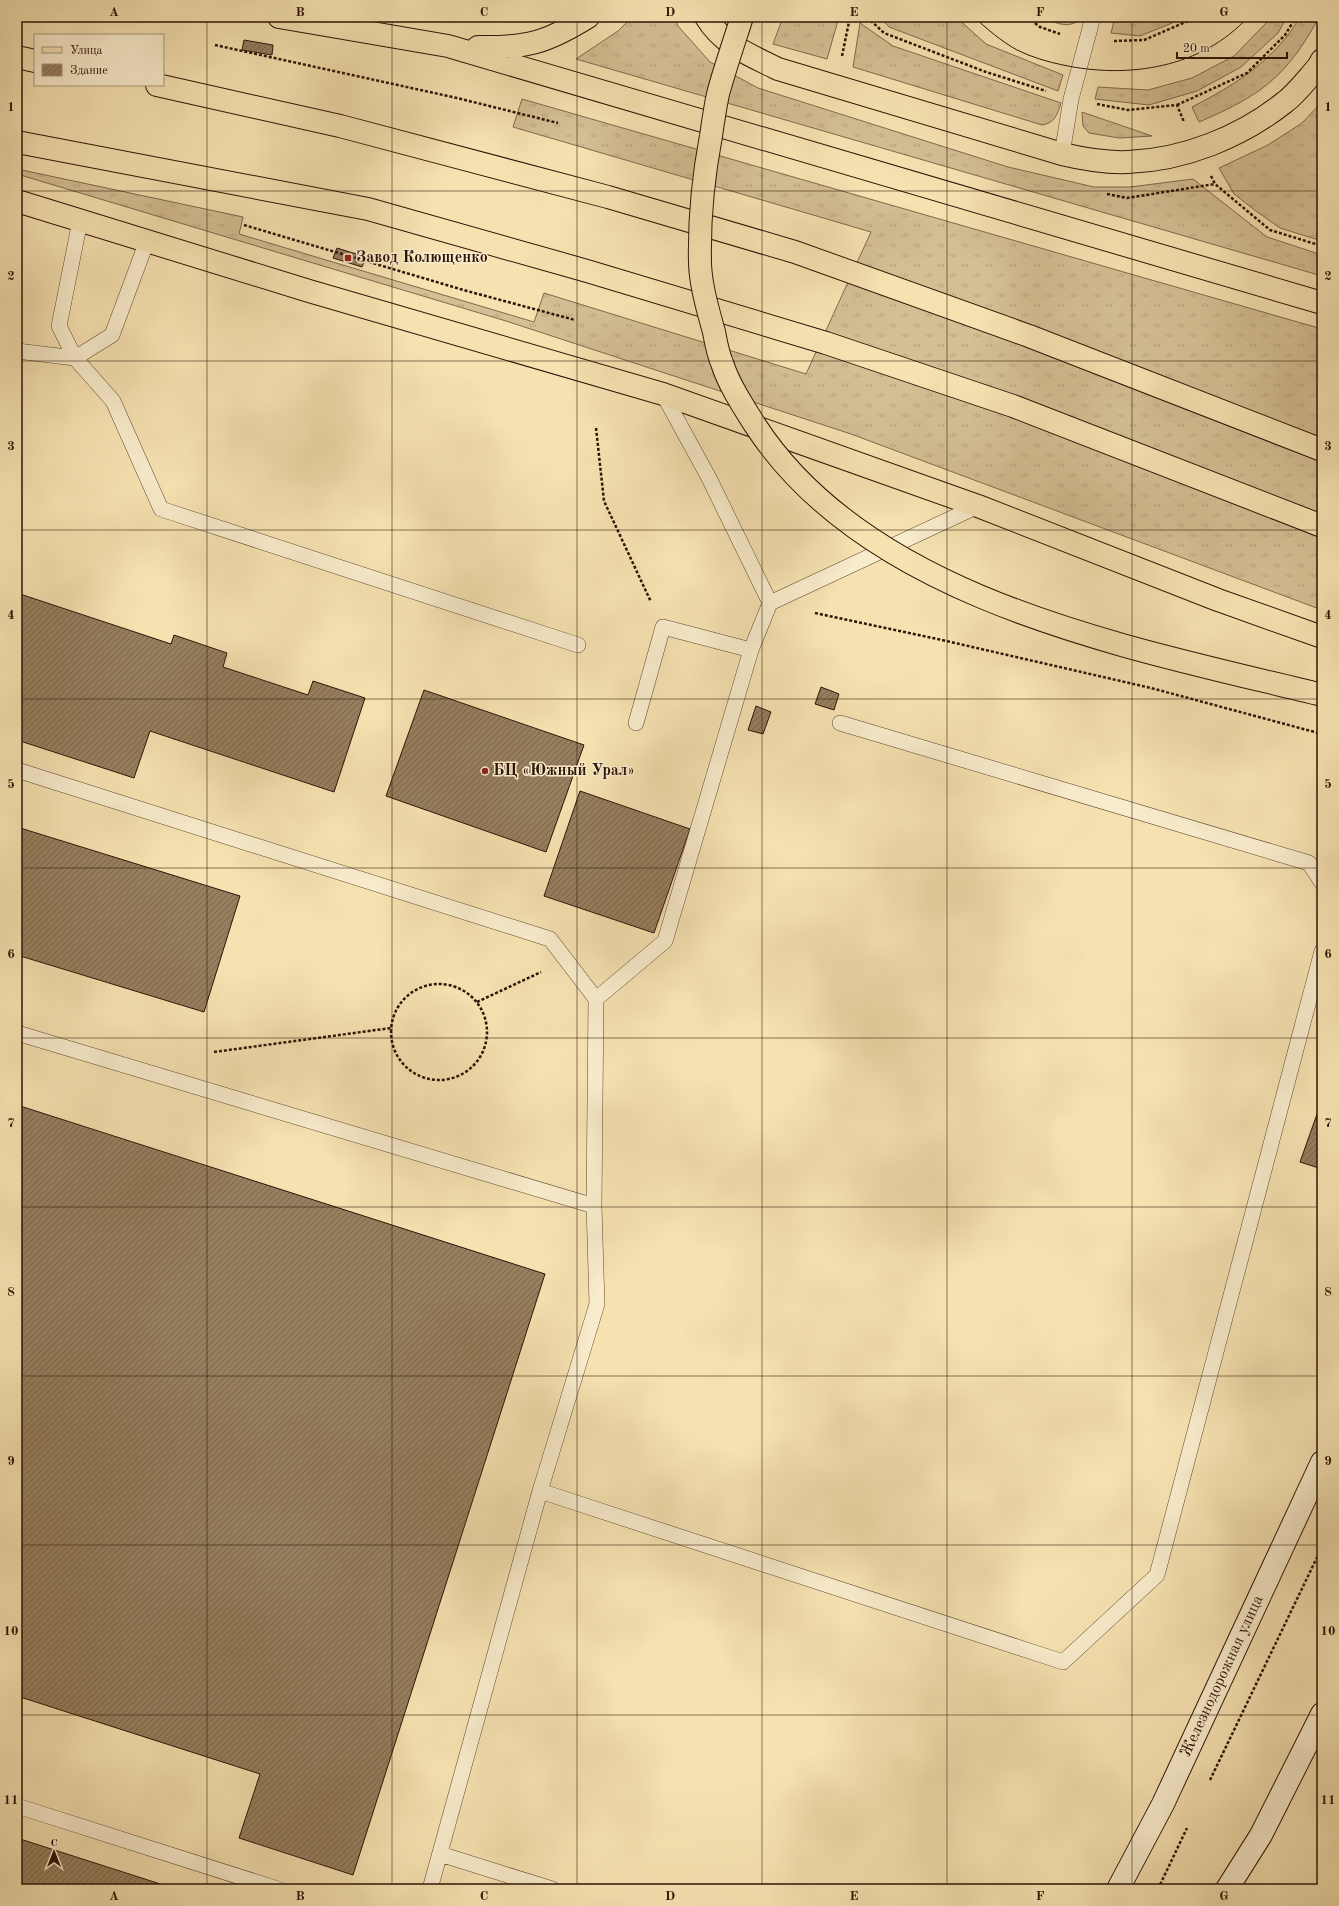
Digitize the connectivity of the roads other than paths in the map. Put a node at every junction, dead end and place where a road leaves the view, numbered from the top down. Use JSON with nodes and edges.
{"nodes":[{"id":1,"x":279,"y":17,"type":"edge"},
{"id":2,"x":588,"y":17,"type":"edge"},
{"id":3,"x":706,"y":17,"type":"edge"},
{"id":4,"x":742,"y":17,"type":"edge"},
{"id":5,"x":1093,"y":17,"type":"edge"},
{"id":6,"x":448,"y":46,"type":"junction"},
{"id":7,"x":17,"y":57,"type":"edge"},
{"id":8,"x":1322,"y":60,"type":"edge"},
{"id":9,"x":34,"y":61,"type":"edge"},
{"id":10,"x":161,"y":86,"type":"edge"},
{"id":11,"x":17,"y":142,"type":"edge"},
{"id":12,"x":1062,"y":154,"type":"junction"},
{"id":13,"x":17,"y":201,"type":"edge"},
{"id":14,"x":80,"y":221,"type":"junction"},
{"id":15,"x":146,"y":241,"type":"junction"},
{"id":16,"x":1322,"y":303,"type":"edge"},
{"id":17,"x":17,"y":351,"type":"edge"},
{"id":18,"x":75,"y":358,"type":"junction"},
{"id":19,"x":663,"y":394,"type":"junction"},
{"id":20,"x":1322,"y":450,"type":"edge"},
{"id":21,"x":978,"y":506,"type":"junction"},
{"id":22,"x":1322,"y":526,"type":"edge"},
{"id":23,"x":770,"y":604,"type":"junction"},
{"id":24,"x":1322,"y":637,"type":"edge"},
{"id":25,"x":578,"y":645,"type":"dead end"},
{"id":26,"x":751,"y":650,"type":"junction"},
{"id":27,"x":1322,"y":695,"type":"edge"},
{"id":28,"x":636,"y":723,"type":"dead end"},
{"id":29,"x":840,"y":723,"type":"dead end"},
{"id":30,"x":17,"y":770,"type":"edge"},
{"id":31,"x":1322,"y":883,"type":"edge"},
{"id":32,"x":1322,"y":951,"type":"edge"},
{"id":33,"x":596,"y":999,"type":"junction"},
{"id":34,"x":17,"y":1033,"type":"edge"},
{"id":35,"x":594,"y":1206,"type":"junction"},
{"id":36,"x":1322,"y":1462,"type":"edge"},
{"id":37,"x":540,"y":1491,"type":"junction"},
{"id":38,"x":1322,"y":1714,"type":"edge"},
{"id":39,"x":17,"y":1806,"type":"edge"},
{"id":40,"x":440,"y":1854,"type":"junction"},
{"id":41,"x":278,"y":1889,"type":"edge"},
{"id":42,"x":430,"y":1889,"type":"edge"},
{"id":43,"x":552,"y":1889,"type":"edge"},
{"id":44,"x":1118,"y":1889,"type":"edge"},
{"id":45,"x":1226,"y":1889,"type":"edge"}],
"edges":[{"from":1,"to":6,"type":"main road"},
{"from":2,"to":6,"type":"main road"},
{"from":3,"to":12,"type":"main road"},
{"from":4,"to":27,"type":"main road","bridge":true},
{"from":5,"to":12,"type":"lane"},
{"from":6,"to":16,"type":"main road"},
{"from":7,"to":9,"type":"main road"},
{"from":8,"to":12,"type":"main road"},
{"from":10,"to":20,"type":"main road"},
{"from":11,"to":22,"type":"main road"},
{"from":13,"to":14,"type":"main road"},
{"from":14,"to":15,"type":"main road"},
{"from":14,"to":18,"type":"lane"},
{"from":15,"to":18,"type":"lane"},
{"from":15,"to":19,"type":"main road"},
{"from":17,"to":18,"type":"lane"},
{"from":18,"to":25,"type":"lane"},
{"from":19,"to":21,"type":"main road"},
{"from":19,"to":23,"type":"lane"},
{"from":21,"to":23,"type":"lane"},
{"from":21,"to":24,"type":"main road"},
{"from":23,"to":26,"type":"lane"},
{"from":26,"to":28,"type":"lane"},
{"from":26,"to":33,"type":"lane"},
{"from":29,"to":31,"type":"lane"},
{"from":30,"to":33,"type":"lane"},
{"from":32,"to":37,"type":"lane"},
{"from":33,"to":35,"type":"lane"},
{"from":34,"to":35,"type":"lane"},
{"from":35,"to":37,"type":"lane"},
{"from":36,"to":44,"type":"main road","name":"Железнодорожная улица"},
{"from":37,"to":40,"type":"lane"},
{"from":38,"to":45,"type":"main road"},
{"from":39,"to":41,"type":"lane"},
{"from":40,"to":42,"type":"lane"},
{"from":40,"to":43,"type":"lane"}]}
